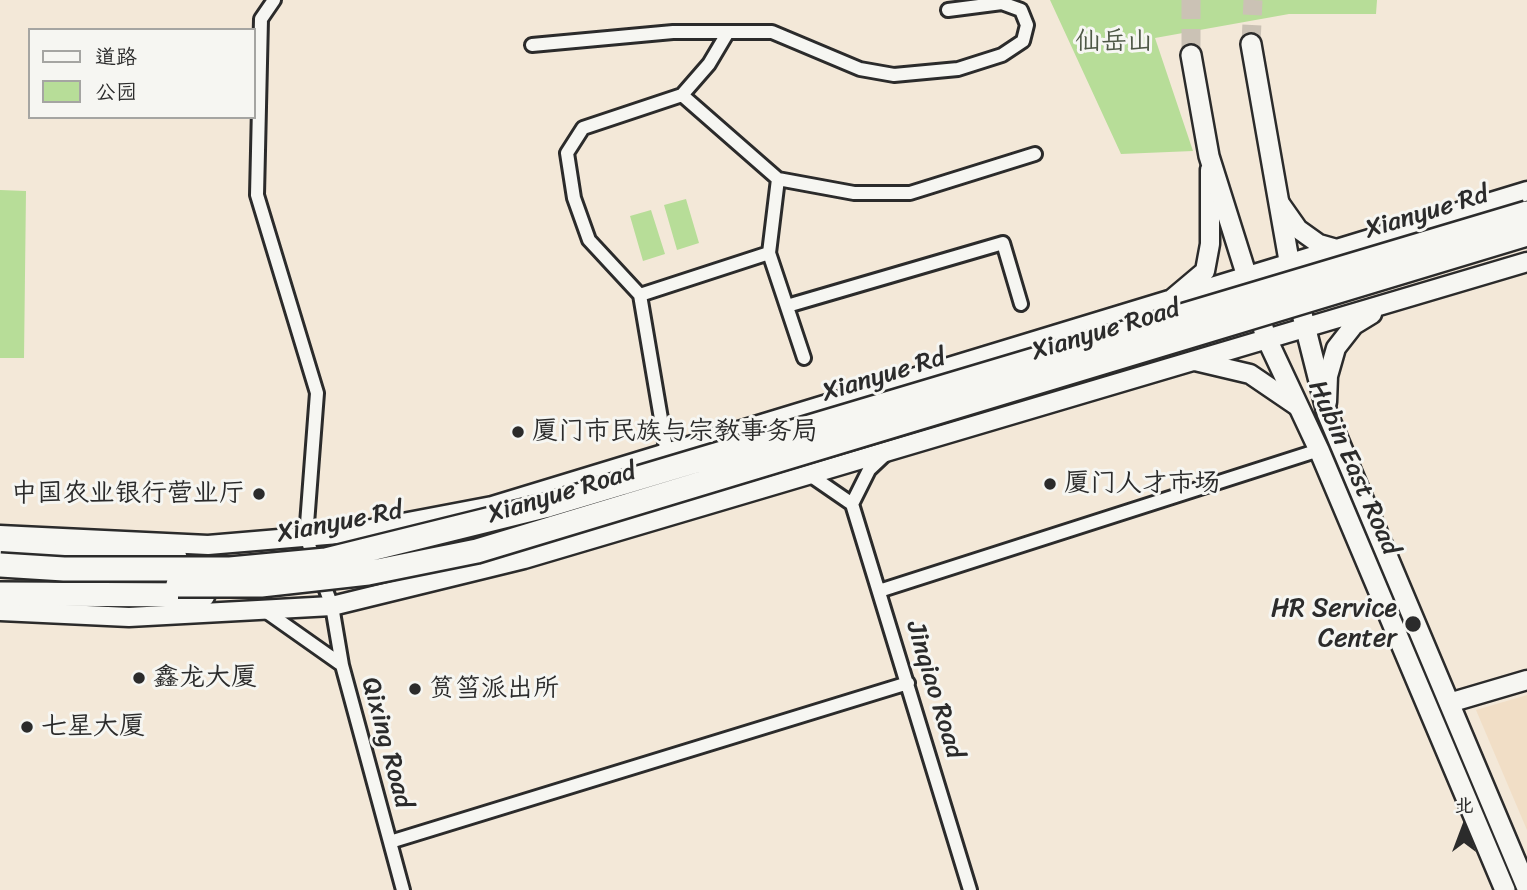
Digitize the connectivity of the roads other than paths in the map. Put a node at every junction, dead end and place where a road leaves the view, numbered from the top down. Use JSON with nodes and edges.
{"nodes":[{"id":1,"x":274,"y":0,"type":"edge"},
{"id":2,"x":948,"y":10,"type":"dead end"},
{"id":3,"x":728,"y":32,"type":"junction"},
{"id":4,"x":1251,"y":44,"type":"tunnel mouth"},
{"id":5,"x":532,"y":45,"type":"dead end"},
{"id":6,"x":1191,"y":55,"type":"tunnel mouth"},
{"id":7,"x":682,"y":95,"type":"junction"},
{"id":8,"x":1035,"y":155,"type":"dead end"},
{"id":9,"x":1209,"y":156,"type":"junction"},
{"id":10,"x":778,"y":179,"type":"junction"},
{"id":11,"x":1527,"y":191,"type":"edge"},
{"id":12,"x":1279,"y":202,"type":"junction"},
{"id":13,"x":1527,"y":213,"type":"edge"},
{"id":14,"x":1527,"y":234,"type":"edge"},
{"id":15,"x":1340,"y":250,"type":"junction"},
{"id":16,"x":769,"y":253,"type":"junction"},
{"id":17,"x":1527,"y":262,"type":"edge"},
{"id":18,"x":1290,"y":266,"type":"junction"},
{"id":19,"x":1245,"y":278,"type":"junction"},
{"id":20,"x":640,"y":295,"type":"junction"},
{"id":21,"x":1394,"y":301,"type":"junction"},
{"id":22,"x":1169,"y":302,"type":"junction"},
{"id":23,"x":1021,"y":304,"type":"dead end"},
{"id":24,"x":787,"y":306,"type":"junction"},
{"id":25,"x":1303,"y":328,"type":"junction"},
{"id":26,"x":1266,"y":338,"type":"junction"},
{"id":27,"x":804,"y":358,"type":"dead end"},
{"id":28,"x":1188,"y":360,"type":"junction"},
{"id":29,"x":1297,"y":406,"type":"junction"},
{"id":30,"x":1327,"y":413,"type":"junction"},
{"id":31,"x":892,"y":448,"type":"junction"},
{"id":32,"x":1319,"y":450,"type":"junction"},
{"id":33,"x":667,"y":454,"type":"junction"},
{"id":34,"x":807,"y":473,"type":"junction"},
{"id":35,"x":852,"y":504,"type":"junction"},
{"id":36,"x":433,"y":534,"type":"junction"},
{"id":37,"x":0,"y":535,"type":"edge"},
{"id":38,"x":306,"y":537,"type":"junction"},
{"id":39,"x":0,"y":552,"type":"edge"},
{"id":40,"x":0,"y":565,"type":"edge"},
{"id":41,"x":0,"y":581,"type":"edge"},
{"id":42,"x":261,"y":585,"type":"junction"},
{"id":43,"x":879,"y":590,"type":"junction"},
{"id":44,"x":0,"y":594,"type":"edge"},
{"id":45,"x":332,"y":606,"type":"junction"},
{"id":46,"x":264,"y":609,"type":"junction"},
{"id":47,"x":0,"y":611,"type":"edge"},
{"id":48,"x":342,"y":665,"type":"junction"},
{"id":49,"x":1527,"y":680,"type":"edge"},
{"id":50,"x":908,"y":683,"type":"junction"},
{"id":51,"x":1449,"y":703,"type":"junction"},
{"id":52,"x":390,"y":842,"type":"junction"},
{"id":53,"x":1527,"y":888,"type":"edge"},
{"id":54,"x":403,"y":890,"type":"edge"},
{"id":55,"x":970,"y":890,"type":"edge"},
{"id":56,"x":1505,"y":890,"type":"edge"}],
"edges":[{"from":1,"to":38,"type":"street"},
{"from":2,"to":3,"type":"street"},
{"from":3,"to":5,"type":"street"},
{"from":3,"to":7,"type":"street"},
{"from":4,"to":12,"type":"main road","name":"Hubin East Road"},
{"from":6,"to":9,"type":"main road","name":"Hubin East Road"},
{"from":7,"to":10,"type":"street"},
{"from":7,"to":20,"type":"street"},
{"from":8,"to":10,"type":"street"},
{"from":9,"to":19,"type":"main road","name":"Hubin East Road"},
{"from":9,"to":22,"type":"main road"},
{"from":10,"to":16,"type":"street"},
{"from":11,"to":15,"type":"main road"},
{"from":12,"to":15,"type":"main road"},
{"from":12,"to":18,"type":"main road","name":"Hubin East Road"},
{"from":13,"to":36,"type":"highway","name":"Xianyue Rd","bridge":true},
{"from":14,"to":42,"type":"highway","name":"Xianyue Road","bridge":true},
{"from":15,"to":18,"type":"main road"},
{"from":16,"to":20,"type":"street"},
{"from":16,"to":24,"type":"street"},
{"from":17,"to":21,"type":"main road"},
{"from":18,"to":19,"type":"main road"},
{"from":18,"to":25,"type":"main road","name":"Hubin East Road"},
{"from":19,"to":22,"type":"main road"},
{"from":19,"to":26,"type":"main road","name":"Hubin East Road"},
{"from":20,"to":33,"type":"street"},
{"from":21,"to":25,"type":"main road"},
{"from":21,"to":30,"type":"main road"},
{"from":22,"to":33,"type":"main road"},
{"from":23,"to":24,"type":"street"},
{"from":24,"to":27,"type":"street"},
{"from":25,"to":26,"type":"main road"},
{"from":25,"to":30,"type":"main road","name":"Hubin East Road"},
{"from":26,"to":28,"type":"main road"},
{"from":26,"to":29,"type":"main road","name":"Hubin East Road"},
{"from":28,"to":29,"type":"main road"},
{"from":28,"to":31,"type":"main road"},
{"from":29,"to":32,"type":"main road","name":"Hubin East Road"},
{"from":30,"to":51,"type":"main road","name":"Hubin East Road"},
{"from":31,"to":34,"type":"main road"},
{"from":31,"to":35,"type":"street"},
{"from":32,"to":43,"type":"street"},
{"from":32,"to":56,"type":"main road","name":"Hubin East Road"},
{"from":33,"to":38,"type":"main road"},
{"from":34,"to":35,"type":"street"},
{"from":34,"to":45,"type":"main road"},
{"from":35,"to":43,"type":"street","name":"Jinqiao Road"},
{"from":36,"to":39,"type":"highway","bridge":true},
{"from":36,"to":40,"type":"highway","name":"Xianyue Rd","bridge":true},
{"from":37,"to":38,"type":"main road"},
{"from":38,"to":45,"type":"street","name":"Qixing Road"},
{"from":41,"to":42,"type":"highway","name":"Xianyue Road","bridge":true},
{"from":42,"to":44,"type":"highway","bridge":true},
{"from":43,"to":50,"type":"street","name":"Jinqiao Road"},
{"from":45,"to":46,"type":"main road"},
{"from":45,"to":48,"type":"street","name":"Qixing Road"},
{"from":46,"to":47,"type":"main road"},
{"from":46,"to":48,"type":"street"},
{"from":48,"to":52,"type":"street","name":"Qixing Road"},
{"from":49,"to":51,"type":"main road"},
{"from":50,"to":52,"type":"street"},
{"from":50,"to":55,"type":"street","name":"Jinqiao Road"},
{"from":51,"to":53,"type":"main road","name":"Hubin East Road"},
{"from":52,"to":54,"type":"street","name":"Qixing Road"}]}
